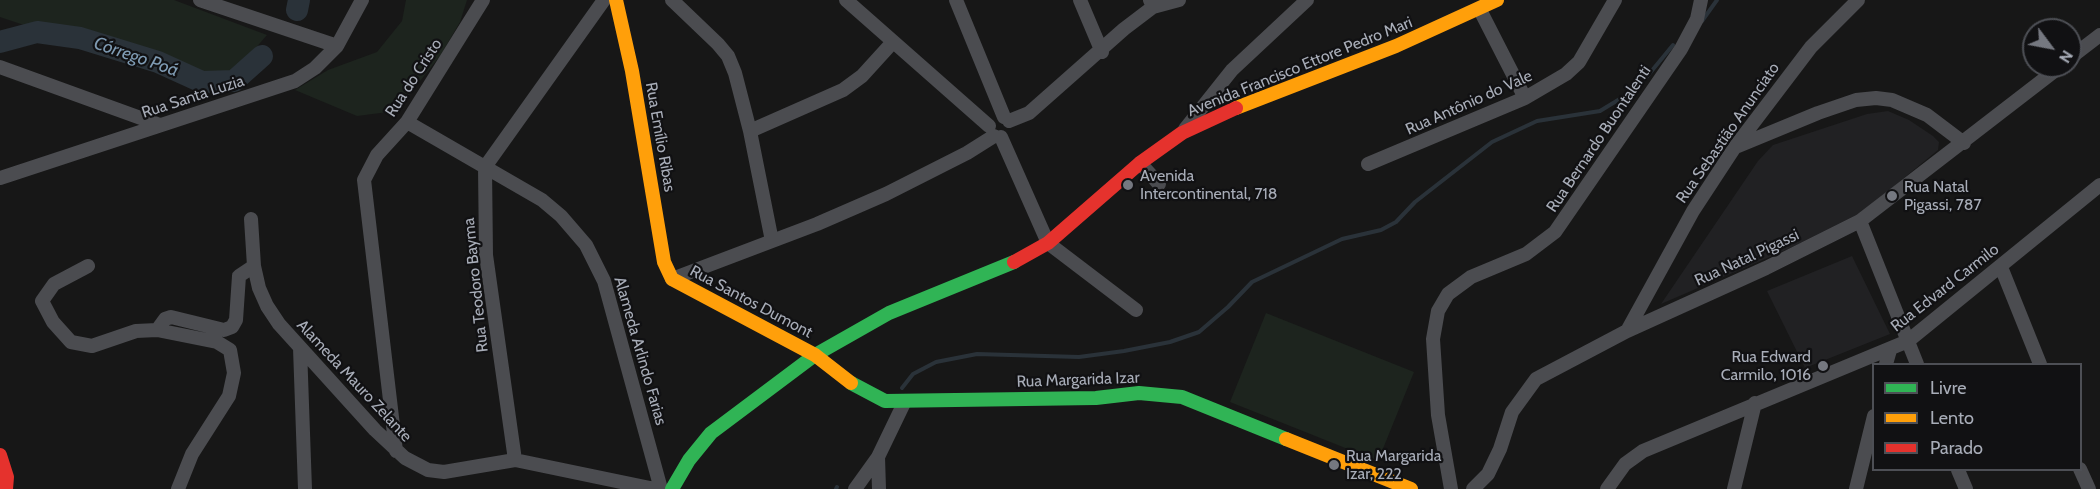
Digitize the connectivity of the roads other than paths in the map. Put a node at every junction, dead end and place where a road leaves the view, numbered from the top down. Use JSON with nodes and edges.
{"nodes":[{"id":1,"x":200,"y":0,"type":"edge"},
{"id":2,"x":362,"y":0,"type":"edge"},
{"id":3,"x":483,"y":0,"type":"edge"},
{"id":4,"x":604,"y":0,"type":"edge"},
{"id":5,"x":616,"y":0,"type":"edge"},
{"id":6,"x":672,"y":0,"type":"edge"},
{"id":7,"x":846,"y":0,"type":"edge"},
{"id":8,"x":956,"y":0,"type":"edge"},
{"id":9,"x":1080,"y":0,"type":"edge"},
{"id":10,"x":1179,"y":0,"type":"edge"},
{"id":11,"x":1307,"y":0,"type":"edge"},
{"id":12,"x":1497,"y":0,"type":"edge"},
{"id":13,"x":1615,"y":0,"type":"edge"},
{"id":14,"x":1701,"y":0,"type":"edge"},
{"id":15,"x":1858,"y":0,"type":"edge"},
{"id":16,"x":1152,"y":4,"type":"edge"},
{"id":17,"x":1480,"y":10,"type":"junction"},
{"id":18,"x":2100,"y":35,"type":"edge"},
{"id":19,"x":892,"y":43,"type":"junction"},
{"id":20,"x":337,"y":46,"type":"junction"},
{"id":21,"x":2082,"y":49,"type":"edge"},
{"id":22,"x":1102,"y":52,"type":"junction"},
{"id":23,"x":0,"y":67,"type":"edge"},
{"id":24,"x":2046,"y":78,"type":"edge"},
{"id":25,"x":1525,"y":98,"type":"junction"},
{"id":26,"x":1006,"y":119,"type":"junction"},
{"id":27,"x":407,"y":122,"type":"junction"},
{"id":28,"x":160,"y":125,"type":"junction"},
{"id":29,"x":750,"y":131,"type":"junction"},
{"id":30,"x":995,"y":133,"type":"junction"},
{"id":31,"x":1182,"y":133,"type":"junction"},
{"id":32,"x":1964,"y":143,"type":"junction"},
{"id":33,"x":1735,"y":147,"type":"junction"},
{"id":34,"x":1140,"y":163,"type":"junction"},
{"id":35,"x":1368,"y":164,"type":"dead end"},
{"id":36,"x":485,"y":167,"type":"junction"},
{"id":37,"x":0,"y":178,"type":"edge"},
{"id":38,"x":1159,"y":184,"type":"dead end"},
{"id":39,"x":2100,"y":185,"type":"edge"},
{"id":40,"x":251,"y":219,"type":"dead end"},
{"id":41,"x":1860,"y":221,"type":"junction"},
{"id":42,"x":772,"y":241,"type":"junction"},
{"id":43,"x":1048,"y":243,"type":"junction"},
{"id":44,"x":88,"y":266,"type":"dead end"},
{"id":45,"x":254,"y":266,"type":"junction"},
{"id":46,"x":2001,"y":267,"type":"junction"},
{"id":47,"x":672,"y":279,"type":"junction"},
{"id":48,"x":1136,"y":310,"type":"dead end"},
{"id":49,"x":158,"y":330,"type":"junction"},
{"id":50,"x":1627,"y":331,"type":"junction"},
{"id":51,"x":1908,"y":341,"type":"junction"},
{"id":52,"x":300,"y":348,"type":"junction"},
{"id":53,"x":1890,"y":350,"type":"junction"},
{"id":54,"x":815,"y":355,"type":"junction"},
{"id":55,"x":1886,"y":363,"type":"edge"},
{"id":56,"x":1917,"y":363,"type":"edge"},
{"id":57,"x":2040,"y":363,"type":"edge"},
{"id":58,"x":905,"y":401,"type":"junction"},
{"id":59,"x":1755,"y":403,"type":"junction"},
{"id":60,"x":1872,"y":424,"type":"edge"},
{"id":61,"x":396,"y":451,"type":"junction"},
{"id":62,"x":0,"y":455,"type":"edge"},
{"id":63,"x":878,"y":457,"type":"junction"},
{"id":64,"x":514,"y":460,"type":"junction"},
{"id":65,"x":1958,"y":471,"type":"edge"},
{"id":66,"x":2081,"y":471,"type":"edge"},
{"id":67,"x":6,"y":489,"type":"edge"},
{"id":68,"x":178,"y":489,"type":"edge"},
{"id":69,"x":305,"y":489,"type":"edge"},
{"id":70,"x":655,"y":489,"type":"edge"},
{"id":71,"x":661,"y":489,"type":"edge"},
{"id":72,"x":672,"y":489,"type":"edge"},
{"id":73,"x":855,"y":489,"type":"edge"},
{"id":74,"x":879,"y":489,"type":"edge"},
{"id":75,"x":1411,"y":489,"type":"edge"},
{"id":76,"x":1451,"y":489,"type":"edge"},
{"id":77,"x":1473,"y":489,"type":"edge"},
{"id":78,"x":1607,"y":489,"type":"edge"},
{"id":79,"x":1734,"y":489,"type":"edge"},
{"id":80,"x":1856,"y":489,"type":"edge"},
{"id":81,"x":1966,"y":489,"type":"edge"},
{"id":82,"x":2090,"y":489,"type":"edge"}],
"edges":[{"from":1,"to":20,"type":"street"},
{"from":2,"to":20,"type":"street","name":"Rua Santa Luzia"},
{"from":3,"to":27,"type":"street","name":"Rua do Cristo"},
{"from":4,"to":36,"type":"street"},
{"from":5,"to":47,"type":"street","name":"Rua Emílio Ribas"},
{"from":6,"to":29,"type":"street"},
{"from":7,"to":19,"type":"street"},
{"from":8,"to":26,"type":"street"},
{"from":9,"to":22,"type":"street"},
{"from":10,"to":16,"type":"street"},
{"from":11,"to":31,"type":"street"},
{"from":12,"to":17,"type":"street","name":"Avenida Francisco Ettore Pedro Mari"},
{"from":13,"to":25,"type":"street","name":"Rua Antônio do Vale"},
{"from":14,"to":76,"type":"street","name":"Rua Bernardo Buontalenti"},
{"from":15,"to":33,"type":"street","name":"Rua Sebastião Anunciato"},
{"from":16,"to":22,"type":"street"},
{"from":17,"to":25,"type":"street"},
{"from":17,"to":31,"type":"street","name":"Avenida Francisco Ettore Pedro Mari"},
{"from":18,"to":21,"type":"street"},
{"from":19,"to":29,"type":"street"},
{"from":19,"to":30,"type":"street"},
{"from":20,"to":28,"type":"street","name":"Rua Santa Luzia"},
{"from":22,"to":26,"type":"street"},
{"from":23,"to":28,"type":"street"},
{"from":24,"to":32,"type":"street","name":"Rua Natal Pigassi"},
{"from":25,"to":35,"type":"street","name":"Rua Antônio do Vale"},
{"from":26,"to":30,"type":"street"},
{"from":27,"to":36,"type":"street"},
{"from":27,"to":61,"type":"street","name":"Rua do Cristo"},
{"from":28,"to":37,"type":"street","name":"Rua Santa Luzia"},
{"from":29,"to":42,"type":"street"},
{"from":30,"to":42,"type":"street"},
{"from":30,"to":43,"type":"street"},
{"from":31,"to":34,"type":"street","name":"Avenida Francisco Ettore Pedro Mari"},
{"from":32,"to":33,"type":"street"},
{"from":32,"to":41,"type":"street","name":"Rua Natal Pigassi"},
{"from":33,"to":50,"type":"street","name":"Rua Sebastião Anunciato"},
{"from":34,"to":38,"type":"street"},
{"from":34,"to":43,"type":"street","name":"Avenida Francisco Ettore Pedro Mari"},
{"from":36,"to":64,"type":"street","name":"Rua Teodoro Bayma"},
{"from":36,"to":71,"type":"street","name":"Alameda Arlindo Farias"},
{"from":39,"to":46,"type":"street","name":"Rua Edvard Carmilo"},
{"from":40,"to":45,"type":"street","name":"Alameda Mauro Zelante"},
{"from":41,"to":50,"type":"street","name":"Rua Natal Pigassi"},
{"from":41,"to":51,"type":"street"},
{"from":42,"to":47,"type":"street"},
{"from":43,"to":48,"type":"street"},
{"from":43,"to":54,"type":"street","name":"Avenida Francisco Ettore Pedro Mari"},
{"from":44,"to":49,"type":"street"},
{"from":45,"to":49,"type":"street"},
{"from":45,"to":52,"type":"street","name":"Alameda Mauro Zelante"},
{"from":46,"to":51,"type":"street","name":"Rua Edvard Carmilo"},
{"from":46,"to":57,"type":"street"},
{"from":47,"to":54,"type":"street","name":"Rua Santos Dumont"},
{"from":49,"to":68,"type":"street"},
{"from":50,"to":77,"type":"street","name":"Rua Natal Pigassi"},
{"from":51,"to":53,"type":"street","name":"Rua Edvard Carmilo"},
{"from":51,"to":56,"type":"street"},
{"from":52,"to":61,"type":"street","name":"Alameda Mauro Zelante"},
{"from":52,"to":69,"type":"street"},
{"from":53,"to":55,"type":"street"},
{"from":53,"to":59,"type":"street","name":"Rua Edvard Carmilo"},
{"from":54,"to":58,"type":"street","name":"Rua Margarida Izar"},
{"from":54,"to":72,"type":"street","name":"Avenida Francisco Ettore Pedro Mari"},
{"from":58,"to":63,"type":"street"},
{"from":58,"to":75,"type":"street","name":"Rua Margarida Izar"},
{"from":59,"to":78,"type":"street","name":"Rua Edvard Carmilo"},
{"from":59,"to":79,"type":"street"},
{"from":60,"to":80,"type":"street"},
{"from":61,"to":64,"type":"street","name":"Alameda Mauro Zelante"},
{"from":62,"to":67,"type":"street"},
{"from":63,"to":73,"type":"street"},
{"from":63,"to":74,"type":"street"},
{"from":64,"to":70,"type":"street","name":"Alameda Mauro Zelante"},
{"from":65,"to":81,"type":"street"},
{"from":66,"to":82,"type":"street"}]}
